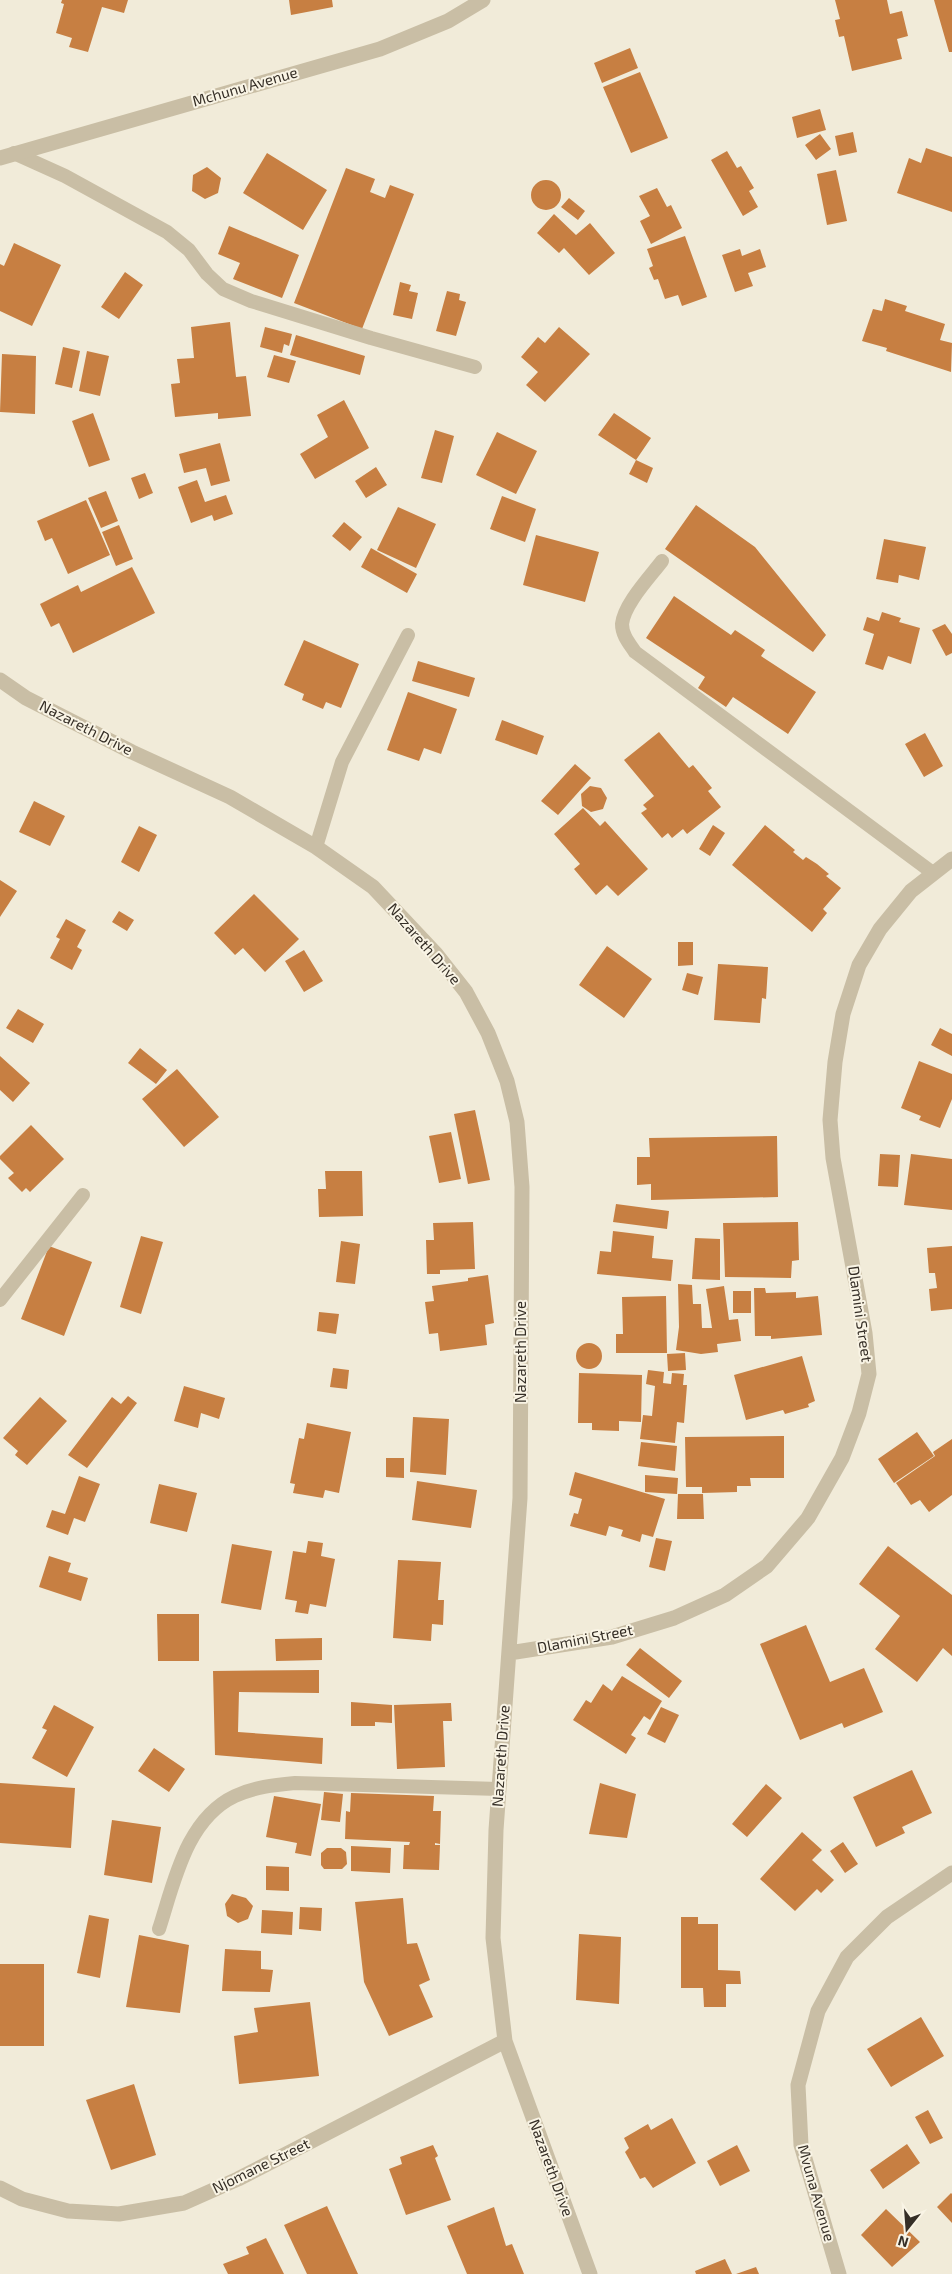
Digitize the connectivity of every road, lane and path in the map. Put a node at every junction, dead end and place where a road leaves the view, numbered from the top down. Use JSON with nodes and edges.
{"nodes":[{"id":1,"x":483,"y":0,"type":"edge"},
{"id":2,"x":14,"y":153,"type":"junction"},
{"id":3,"x":0,"y":158,"type":"edge"},
{"id":4,"x":476,"y":367,"type":"dead end"},
{"id":5,"x":662,"y":561,"type":"dead end"},
{"id":6,"x":408,"y":635,"type":"dead end"},
{"id":7,"x":0,"y":680,"type":"edge"},
{"id":8,"x":316,"y":847,"type":"junction"},
{"id":9,"x":952,"y":859,"type":"edge"},
{"id":10,"x":933,"y":873,"type":"junction"},
{"id":11,"x":83,"y":1195,"type":"dead end"},
{"id":12,"x":0,"y":1300,"type":"edge"},
{"id":13,"x":509,"y":1653,"type":"junction"},
{"id":14,"x":499,"y":1789,"type":"junction"},
{"id":15,"x":952,"y":1873,"type":"edge"},
{"id":16,"x":159,"y":1930,"type":"dead end"},
{"id":17,"x":505,"y":2041,"type":"junction"},
{"id":18,"x":0,"y":2188,"type":"edge"},
{"id":19,"x":590,"y":2274,"type":"edge"},
{"id":20,"x":840,"y":2274,"type":"edge"}],
"edges":[{"from":1,"to":2,"type":"street","name":"Mchunu Avenue"},
{"from":2,"to":3,"type":"street","name":"Mchunu Avenue"},
{"from":2,"to":4,"type":"lane"},
{"from":5,"to":10,"type":"lane"},
{"from":6,"to":8,"type":"lane"},
{"from":7,"to":8,"type":"street","name":"Nazareth Drive"},
{"from":8,"to":13,"type":"street","name":"Nazareth Drive"},
{"from":9,"to":10,"type":"street","name":"Dlamini Street"},
{"from":10,"to":13,"type":"street","name":"Dlamini Street"},
{"from":11,"to":12,"type":"lane"},
{"from":13,"to":14,"type":"street","name":"Nazareth Drive"},
{"from":14,"to":16,"type":"lane"},
{"from":14,"to":17,"type":"street","name":"Nazareth Drive"},
{"from":15,"to":20,"type":"street","name":"Mvuna Avenue"},
{"from":17,"to":18,"type":"street","name":"Njomane Street"},
{"from":17,"to":19,"type":"street","name":"Nazareth Drive"}]}
